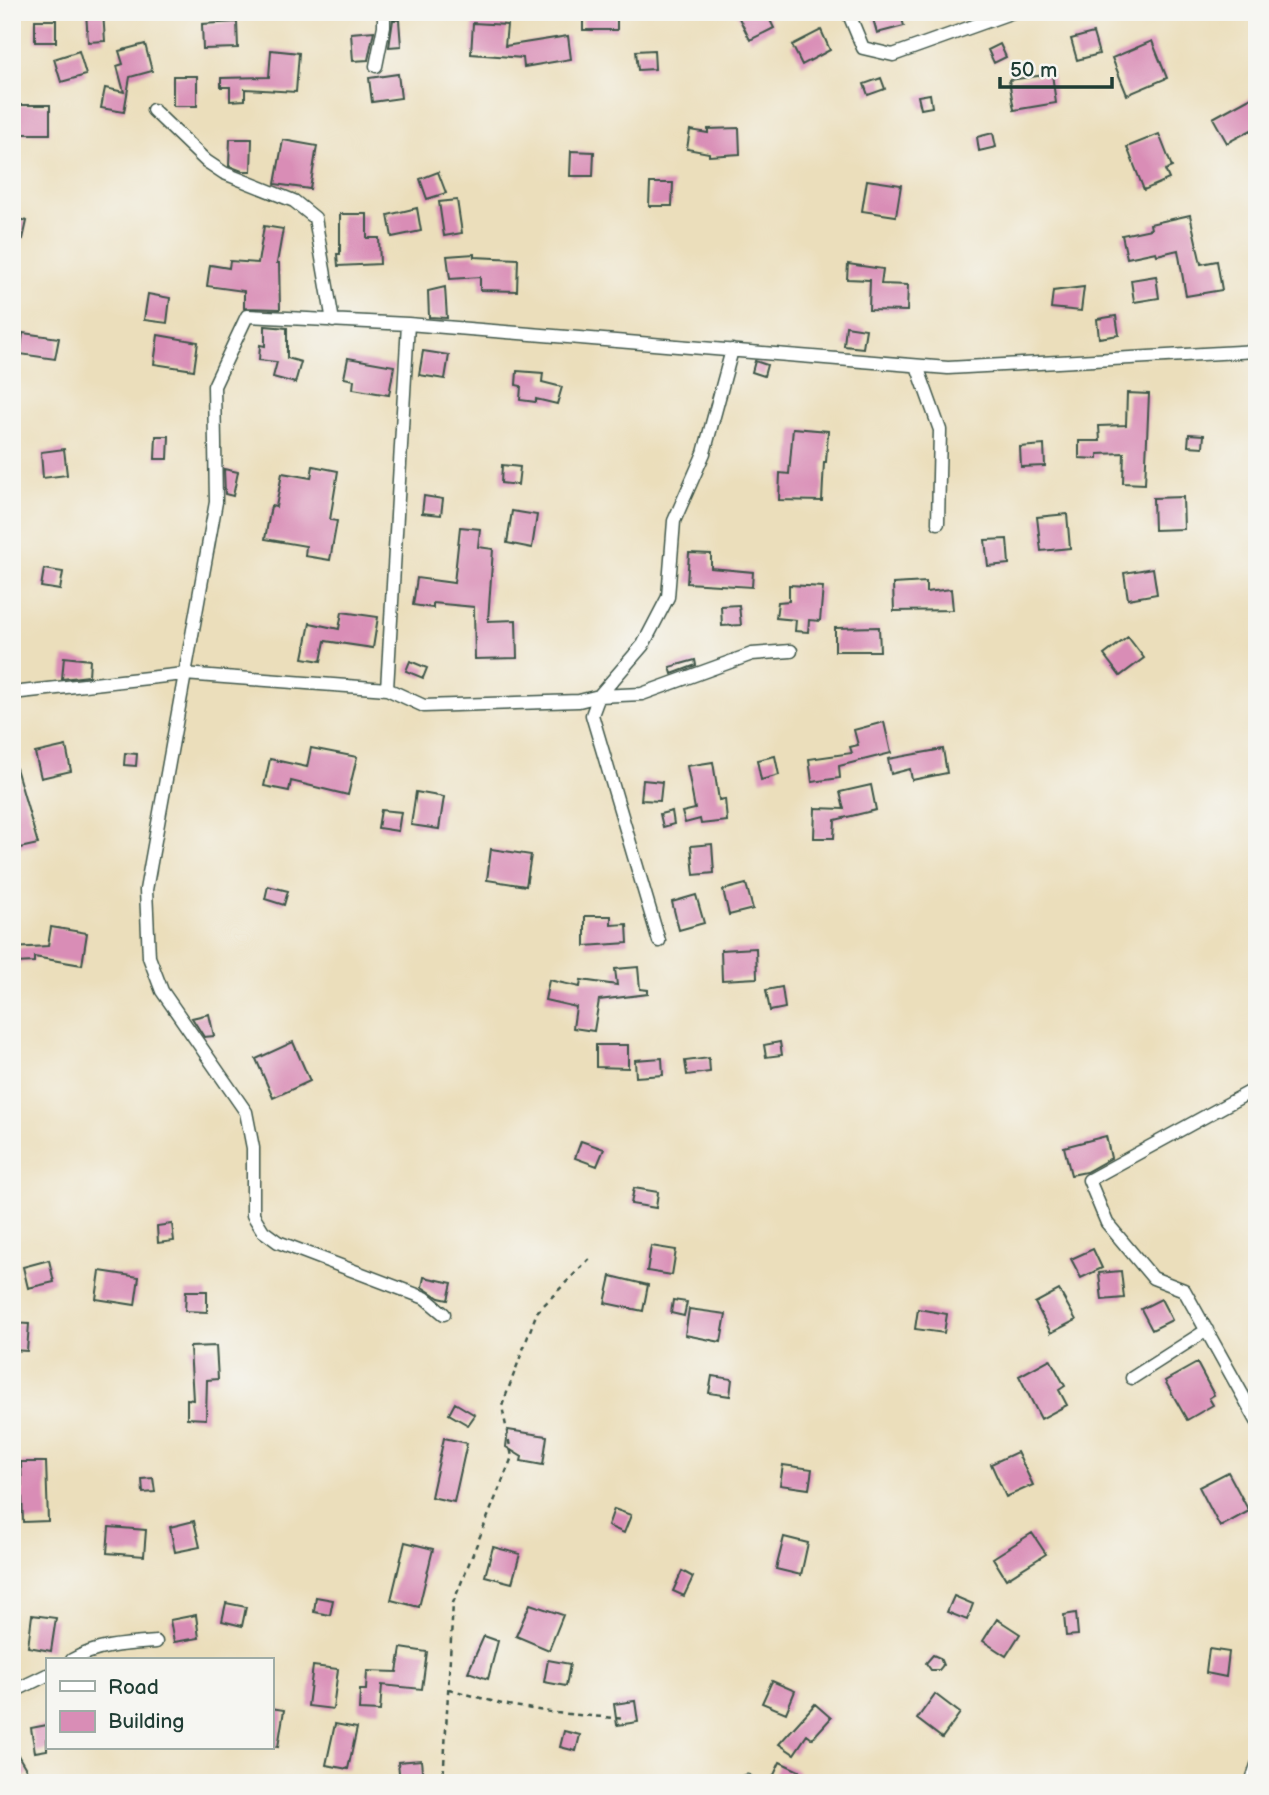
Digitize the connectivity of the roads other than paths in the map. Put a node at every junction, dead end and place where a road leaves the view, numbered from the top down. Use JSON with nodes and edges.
{"nodes":[{"id":1,"x":384,"y":12,"type":"edge"},
{"id":2,"x":848,"y":12,"type":"edge"},
{"id":3,"x":1013,"y":12,"type":"edge"},
{"id":4,"x":376,"y":66,"type":"dead end"},
{"id":5,"x":152,"y":110,"type":"dead end"},
{"id":6,"x":333,"y":321,"type":"junction"},
{"id":7,"x":408,"y":324,"type":"junction"},
{"id":8,"x":732,"y":350,"type":"junction"},
{"id":9,"x":1257,"y":351,"type":"edge"},
{"id":10,"x":917,"y":366,"type":"junction"},
{"id":11,"x":938,"y":523,"type":"dead end"},
{"id":12,"x":791,"y":651,"type":"dead end"},
{"id":13,"x":184,"y":674,"type":"junction"},
{"id":14,"x":387,"y":689,"type":"junction"},
{"id":15,"x":12,"y":693,"type":"edge"},
{"id":16,"x":599,"y":696,"type":"junction"},
{"id":17,"x":659,"y":941,"type":"dead end"},
{"id":18,"x":1257,"y":1088,"type":"edge"},
{"id":19,"x":444,"y":1314,"type":"dead end"},
{"id":20,"x":1207,"y":1330,"type":"junction"},
{"id":21,"x":1132,"y":1378,"type":"dead end"},
{"id":22,"x":1257,"y":1421,"type":"edge"},
{"id":23,"x":156,"y":1642,"type":"dead end"},
{"id":24,"x":75,"y":1658,"type":"edge"},
{"id":25,"x":46,"y":1676,"type":"edge"},
{"id":26,"x":12,"y":1692,"type":"edge"},
{"id":27,"x":1257,"y":1765,"type":"edge"},
{"id":28,"x":1251,"y":1783,"type":"edge"}],
"edges":[{"from":1,"to":4,"type":"street"},
{"from":2,"to":3,"type":"street"},
{"from":5,"to":6,"type":"street"},
{"from":6,"to":7,"type":"street"},
{"from":6,"to":13,"type":"street"},
{"from":7,"to":8,"type":"street"},
{"from":7,"to":14,"type":"street"},
{"from":8,"to":10,"type":"street"},
{"from":8,"to":16,"type":"street"},
{"from":9,"to":10,"type":"street"},
{"from":10,"to":11,"type":"street"},
{"from":12,"to":16,"type":"street"},
{"from":13,"to":14,"type":"street"},
{"from":13,"to":15,"type":"street"},
{"from":13,"to":19,"type":"street"},
{"from":14,"to":16,"type":"street"},
{"from":16,"to":17,"type":"street"},
{"from":18,"to":20,"type":"street"},
{"from":20,"to":21,"type":"street"},
{"from":20,"to":22,"type":"street"},
{"from":23,"to":24,"type":"street"},
{"from":25,"to":26,"type":"street"},
{"from":27,"to":28,"type":"street"}]}
